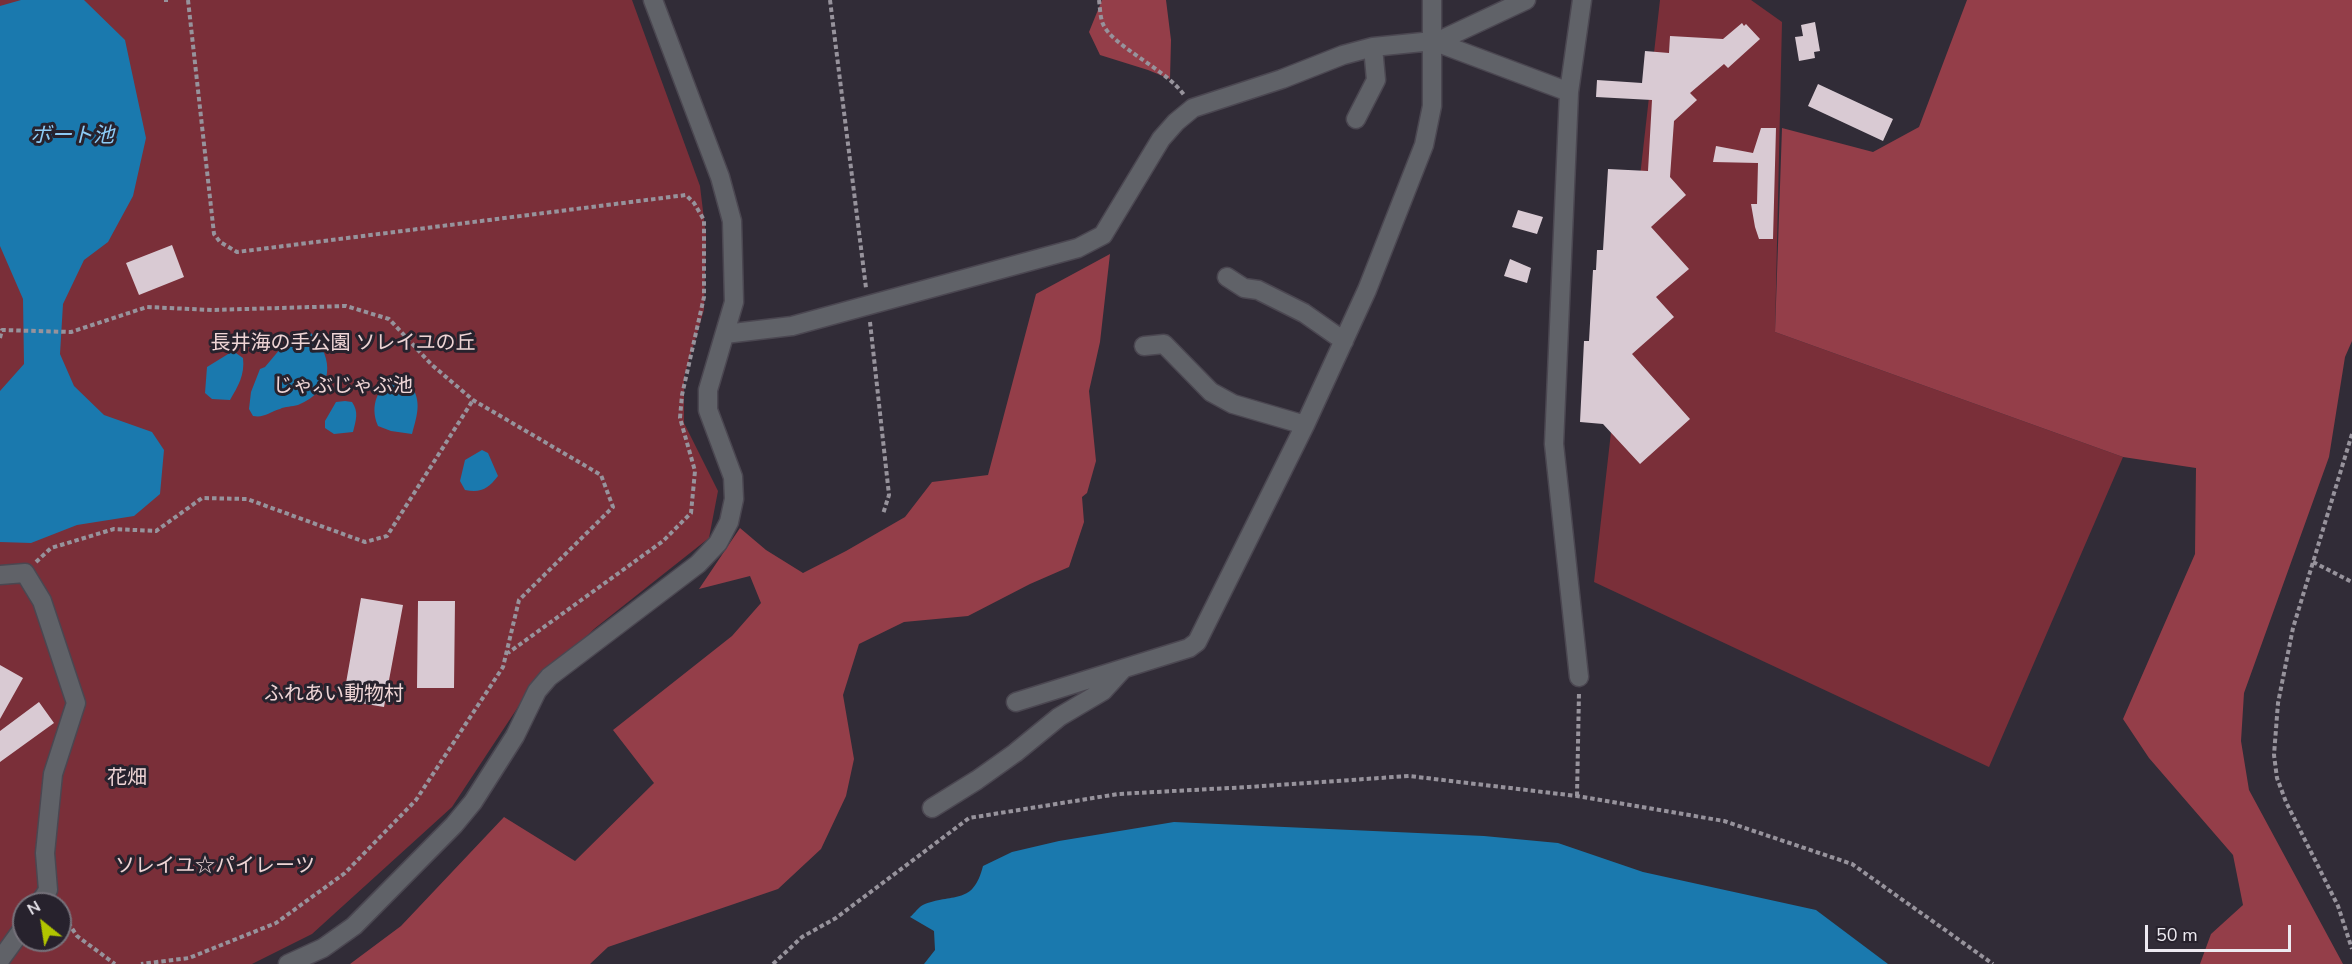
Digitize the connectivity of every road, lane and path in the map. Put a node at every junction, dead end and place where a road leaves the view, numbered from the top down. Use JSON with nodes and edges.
{"nodes":[{"id":1,"x":188,"y":0,"type":"edge"},
{"id":2,"x":653,"y":0,"type":"edge"},
{"id":3,"x":830,"y":0,"type":"edge"},
{"id":4,"x":1099,"y":0,"type":"edge"},
{"id":5,"x":1432,"y":0,"type":"edge"},
{"id":6,"x":1527,"y":0,"type":"edge"},
{"id":7,"x":1582,"y":0,"type":"edge"},
{"id":8,"x":1433,"y":41,"type":"junction"},
{"id":9,"x":1373,"y":47,"type":"junction"},
{"id":10,"x":1569,"y":92,"type":"junction"},
{"id":11,"x":1193,"y":108,"type":"junction"},
{"id":12,"x":1356,"y":119,"type":"dead end"},
{"id":13,"x":1227,"y":277,"type":"dead end"},
{"id":14,"x":868,"y":306,"type":"junction"},
{"id":15,"x":725,"y":334,"type":"junction"},
{"id":16,"x":0,"y":338,"type":"edge"},
{"id":17,"x":1344,"y":341,"type":"junction"},
{"id":18,"x":1144,"y":346,"type":"dead end"},
{"id":19,"x":473,"y":400,"type":"junction"},
{"id":20,"x":1305,"y":425,"type":"junction"},
{"id":21,"x":2352,"y":434,"type":"edge"},
{"id":22,"x":883,"y":514,"type":"dead end"},
{"id":23,"x":2313,"y":562,"type":"junction"},
{"id":24,"x":25,"y":573,"type":"junction"},
{"id":25,"x":0,"y":575,"type":"edge"},
{"id":26,"x":2352,"y":582,"type":"edge"},
{"id":27,"x":507,"y":653,"type":"junction"},
{"id":28,"x":1123,"y":669,"type":"junction"},
{"id":29,"x":1580,"y":677,"type":"joint"},
{"id":30,"x":1016,"y":702,"type":"dead end"},
{"id":31,"x":1577,"y":796,"type":"junction"},
{"id":32,"x":932,"y":808,"type":"dead end"},
{"id":33,"x":47,"y":892,"type":"edge"},
{"id":34,"x":72,"y":928,"type":"edge"},
{"id":35,"x":12,"y":944,"type":"edge"},
{"id":36,"x":2352,"y":949,"type":"edge"},
{"id":37,"x":0,"y":960,"type":"edge"},
{"id":38,"x":115,"y":964,"type":"edge"},
{"id":39,"x":141,"y":964,"type":"edge"},
{"id":40,"x":288,"y":964,"type":"edge"},
{"id":41,"x":773,"y":964,"type":"edge"},
{"id":42,"x":1993,"y":964,"type":"edge"}],
"edges":[{"from":1,"to":27,"type":"path"},
{"from":2,"to":15,"type":"street"},
{"from":3,"to":14,"type":"path"},
{"from":4,"to":11,"type":"path"},
{"from":5,"to":8,"type":"street"},
{"from":6,"to":8,"type":"street"},
{"from":7,"to":10,"type":"street"},
{"from":8,"to":9,"type":"street"},
{"from":8,"to":10,"type":"street"},
{"from":8,"to":17,"type":"street"},
{"from":9,"to":11,"type":"street"},
{"from":9,"to":12,"type":"street"},
{"from":10,"to":29,"type":"street"},
{"from":11,"to":14,"type":"street"},
{"from":13,"to":17,"type":"street"},
{"from":14,"to":15,"type":"street"},
{"from":14,"to":22,"type":"path"},
{"from":15,"to":40,"type":"street"},
{"from":16,"to":19,"type":"path"},
{"from":17,"to":20,"type":"street"},
{"from":18,"to":20,"type":"street"},
{"from":19,"to":24,"type":"path"},
{"from":19,"to":27,"type":"path"},
{"from":20,"to":28,"type":"street"},
{"from":21,"to":23,"type":"path"},
{"from":23,"to":26,"type":"path"},
{"from":23,"to":36,"type":"path"},
{"from":24,"to":25,"type":"street"},
{"from":24,"to":33,"type":"street"},
{"from":27,"to":39,"type":"path"},
{"from":28,"to":30,"type":"street"},
{"from":28,"to":32,"type":"street"},
{"from":29,"to":31,"type":"path"},
{"from":31,"to":41,"type":"path"},
{"from":31,"to":42,"type":"path"},
{"from":34,"to":38,"type":"path"},
{"from":35,"to":37,"type":"street"}]}
